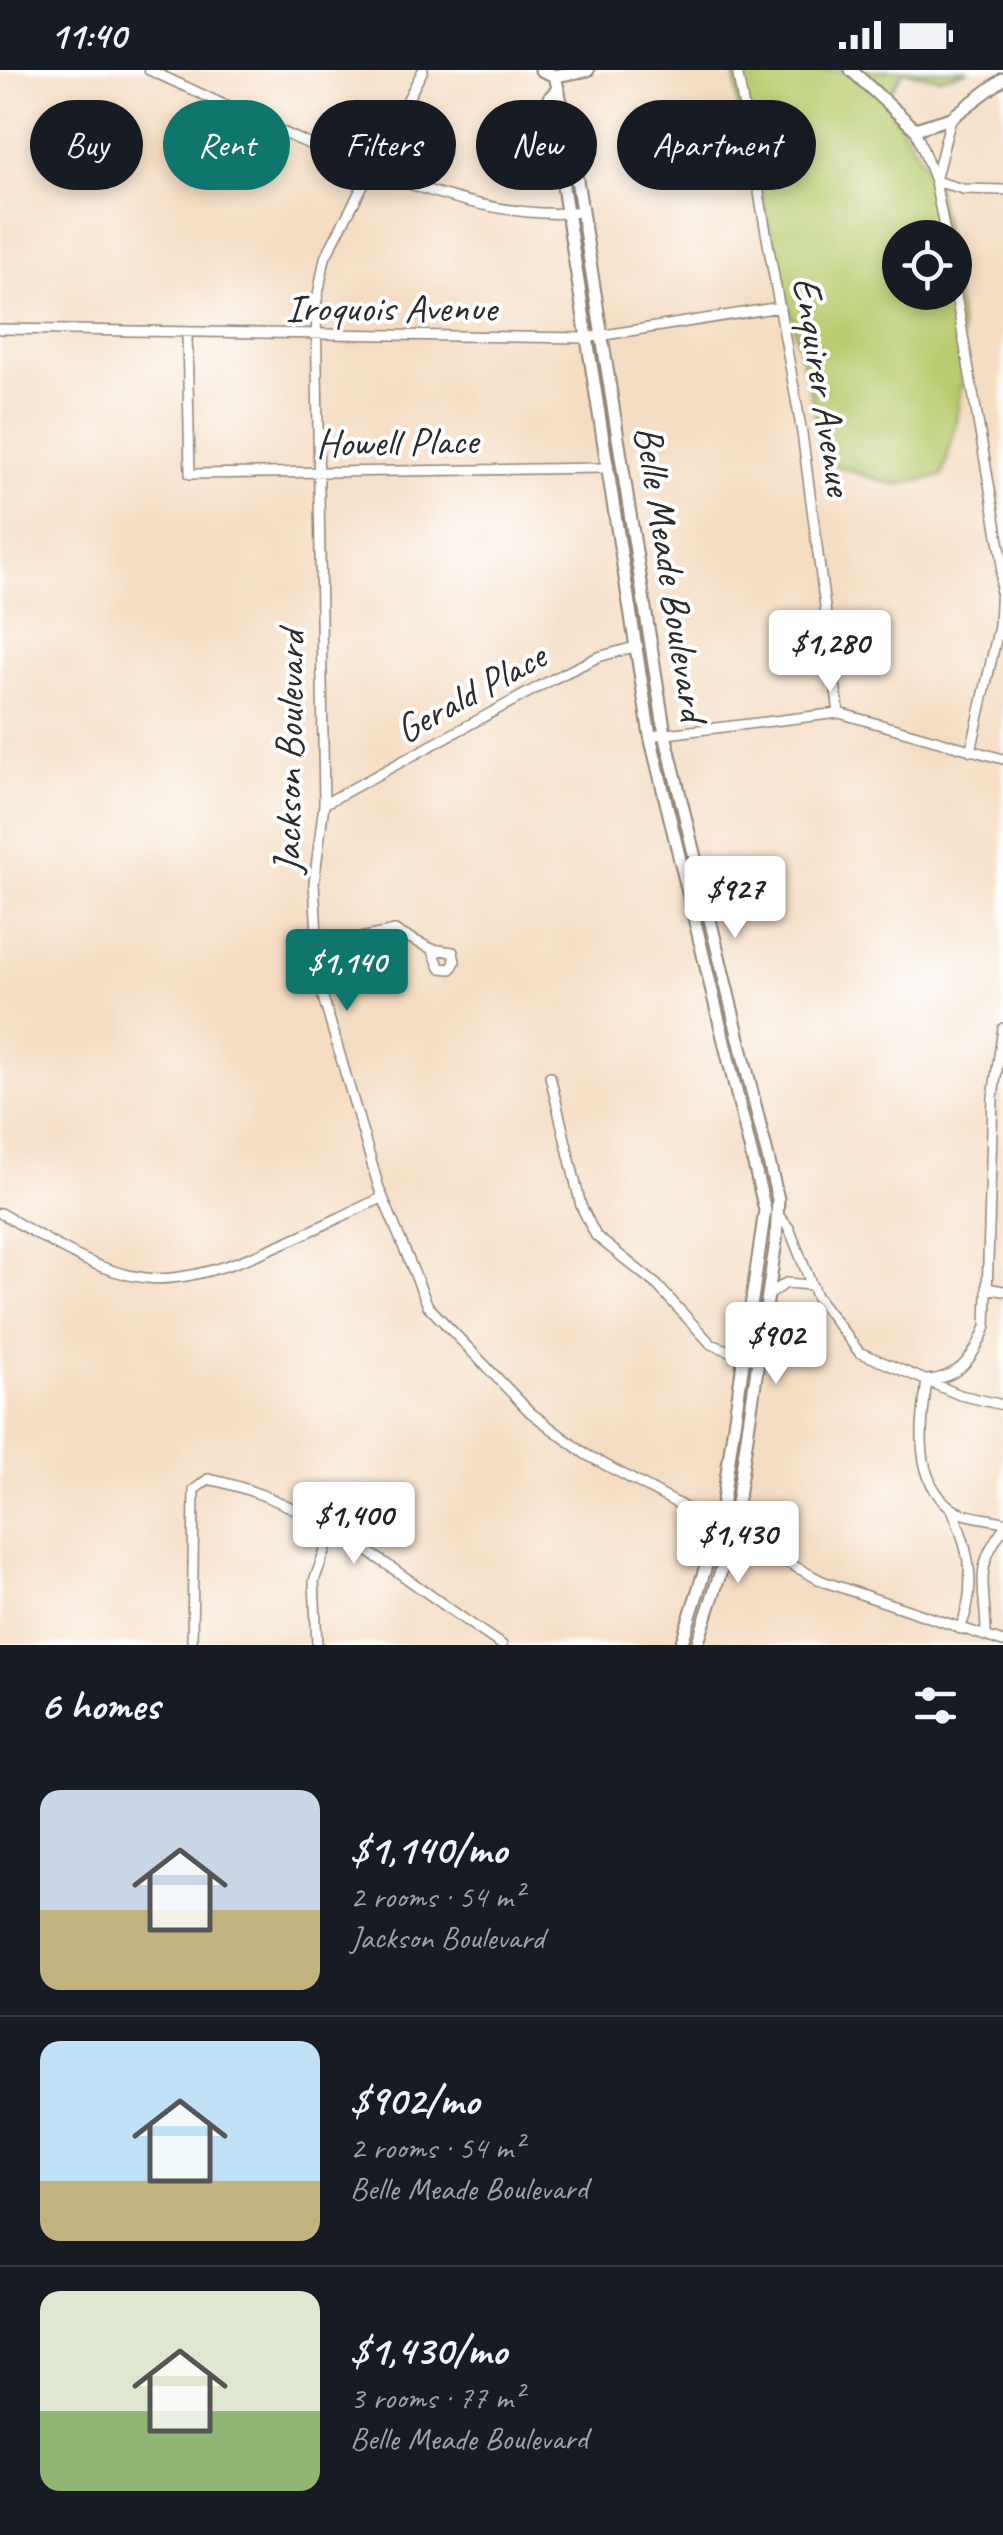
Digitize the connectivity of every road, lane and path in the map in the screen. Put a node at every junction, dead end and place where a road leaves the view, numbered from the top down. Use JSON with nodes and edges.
{"nodes":[{"id":1,"x":149,"y":70,"type":"edge"},
{"id":2,"x":424,"y":70,"type":"edge"},
{"id":3,"x":588,"y":70,"type":"edge"},
{"id":4,"x":736,"y":70,"type":"edge"},
{"id":5,"x":851,"y":70,"type":"edge"},
{"id":6,"x":550,"y":71,"type":"edge"},
{"id":7,"x":1003,"y":78,"type":"edge"},
{"id":8,"x":556,"y":91,"type":"junction"},
{"id":9,"x":408,"y":100,"type":"edge"},
{"id":10,"x":951,"y":118,"type":"junction"},
{"id":11,"x":915,"y":129,"type":"junction"},
{"id":12,"x":310,"y":141,"type":"edge"},
{"id":13,"x":935,"y":180,"type":"junction"},
{"id":14,"x":361,"y":190,"type":"edge"},
{"id":15,"x":430,"y":190,"type":"edge"},
{"id":16,"x":1003,"y":190,"type":"edge"},
{"id":17,"x":581,"y":212,"type":"junction"},
{"id":18,"x":566,"y":214,"type":"junction"},
{"id":19,"x":943,"y":220,"type":"edge"},
{"id":20,"x":780,"y":307,"type":"junction"},
{"id":21,"x":959,"y":310,"type":"edge"},
{"id":22,"x":0,"y":329,"type":"edge"},
{"id":23,"x":187,"y":335,"type":"junction"},
{"id":24,"x":601,"y":336,"type":"junction"},
{"id":25,"x":316,"y":337,"type":"junction"},
{"id":26,"x":586,"y":338,"type":"junction"},
{"id":27,"x":621,"y":465,"type":"junction"},
{"id":28,"x":604,"y":468,"type":"junction"},
{"id":29,"x":318,"y":473,"type":"junction"},
{"id":30,"x":1000,"y":517,"type":"edge"},
{"id":31,"x":648,"y":643,"type":"junction"},
{"id":32,"x":633,"y":647,"type":"junction"},
{"id":33,"x":839,"y":713,"type":"junction"},
{"id":34,"x":665,"y":734,"type":"junction"},
{"id":35,"x":650,"y":736,"type":"junction"},
{"id":36,"x":971,"y":751,"type":"junction"},
{"id":37,"x":1003,"y":759,"type":"edge"},
{"id":38,"x":324,"y":804,"type":"junction"},
{"id":39,"x":698,"y":878,"type":"junction"},
{"id":40,"x":684,"y":882,"type":"junction"},
{"id":41,"x":709,"y":921,"type":"junction"},
{"id":42,"x":694,"y":924,"type":"junction"},
{"id":43,"x":315,"y":947,"type":"junction"},
{"id":44,"x":432,"y":949,"type":"dead end"},
{"id":45,"x":1003,"y":1028,"type":"edge"},
{"id":46,"x":550,"y":1076,"type":"dead end"},
{"id":47,"x":998,"y":1098,"type":"edge"},
{"id":48,"x":382,"y":1198,"type":"junction"},
{"id":49,"x":0,"y":1213,"type":"edge"},
{"id":50,"x":772,"y":1215,"type":"junction"},
{"id":51,"x":811,"y":1285,"type":"junction"},
{"id":52,"x":986,"y":1288,"type":"junction"},
{"id":53,"x":1003,"y":1291,"type":"edge"},
{"id":54,"x":761,"y":1296,"type":"junction"},
{"id":55,"x":744,"y":1358,"type":"junction"},
{"id":56,"x":759,"y":1362,"type":"junction"},
{"id":57,"x":927,"y":1380,"type":"junction"},
{"id":58,"x":1003,"y":1405,"type":"edge"},
{"id":59,"x":734,"y":1430,"type":"junction"},
{"id":60,"x":749,"y":1432,"type":"junction"},
{"id":61,"x":952,"y":1509,"type":"junction"},
{"id":62,"x":1003,"y":1526,"type":"edge"},
{"id":63,"x":333,"y":1529,"type":"junction"},
{"id":64,"x":724,"y":1530,"type":"junction"},
{"id":65,"x":960,"y":1629,"type":"junction"},
{"id":66,"x":986,"y":1634,"type":"junction"},
{"id":67,"x":1003,"y":1642,"type":"edge"},
{"id":68,"x":192,"y":1645,"type":"edge"},
{"id":69,"x":317,"y":1645,"type":"edge"},
{"id":70,"x":502,"y":1645,"type":"edge"},
{"id":71,"x":681,"y":1645,"type":"edge"},
{"id":72,"x":697,"y":1645,"type":"edge"}],
"edges":[{"from":1,"to":12,"type":"street"},
{"from":2,"to":9,"type":"street","name":"Jackson Boulevard"},
{"from":3,"to":6,"type":"main road"},
{"from":4,"to":20,"type":"street","name":"Enquirer Avenue"},
{"from":5,"to":11,"type":"main road"},
{"from":6,"to":8,"type":"main road","name":"Belle Meade Boulevard"},
{"from":7,"to":10,"type":"main road"},
{"from":8,"to":17,"type":"main road","name":"Belle Meade Boulevard"},
{"from":8,"to":18,"type":"main road","name":"Belle Meade Boulevard"},
{"from":10,"to":11,"type":"main road"},
{"from":10,"to":13,"type":"street"},
{"from":11,"to":13,"type":"street"},
{"from":13,"to":16,"type":"street"},
{"from":13,"to":19,"type":"street"},
{"from":14,"to":25,"type":"street","name":"Jackson Boulevard"},
{"from":15,"to":18,"type":"street"},
{"from":17,"to":18,"type":"street"},
{"from":17,"to":24,"type":"main road","name":"Belle Meade Boulevard"},
{"from":18,"to":26,"type":"main road","name":"Belle Meade Boulevard"},
{"from":20,"to":24,"type":"street","name":"Iroquois Avenue"},
{"from":20,"to":33,"type":"street","name":"Enquirer Avenue"},
{"from":21,"to":30,"type":"street"},
{"from":22,"to":23,"type":"street","name":"Iroquois Avenue"},
{"from":23,"to":25,"type":"street","name":"Iroquois Avenue"},
{"from":23,"to":29,"type":"street","name":"Howell Place"},
{"from":24,"to":26,"type":"street","name":"Iroquois Avenue"},
{"from":24,"to":27,"type":"main road","name":"Belle Meade Boulevard"},
{"from":25,"to":26,"type":"street","name":"Iroquois Avenue"},
{"from":25,"to":29,"type":"street","name":"Jackson Boulevard"},
{"from":26,"to":28,"type":"main road","name":"Belle Meade Boulevard"},
{"from":27,"to":28,"type":"main road"},
{"from":27,"to":31,"type":"main road","name":"Belle Meade Boulevard"},
{"from":28,"to":29,"type":"street","name":"Howell Place"},
{"from":28,"to":32,"type":"main road","name":"Belle Meade Boulevard"},
{"from":29,"to":38,"type":"street","name":"Jackson Boulevard"},
{"from":30,"to":36,"type":"street"},
{"from":31,"to":32,"type":"street","name":"Gerald Place"},
{"from":31,"to":34,"type":"main road","name":"Belle Meade Boulevard"},
{"from":32,"to":35,"type":"main road","name":"Belle Meade Boulevard"},
{"from":32,"to":38,"type":"street","name":"Gerald Place"},
{"from":33,"to":34,"type":"street"},
{"from":33,"to":36,"type":"street"},
{"from":34,"to":35,"type":"street"},
{"from":34,"to":39,"type":"main road","name":"Belle Meade Boulevard"},
{"from":35,"to":40,"type":"main road","name":"Belle Meade Boulevard"},
{"from":36,"to":37,"type":"street"},
{"from":38,"to":43,"type":"street","name":"Jackson Boulevard"},
{"from":39,"to":40,"type":"main road"},
{"from":39,"to":41,"type":"main road","name":"Belle Meade Boulevard"},
{"from":40,"to":42,"type":"main road","name":"Belle Meade Boulevard"},
{"from":41,"to":42,"type":"main road"},
{"from":41,"to":50,"type":"main road","name":"Belle Meade Boulevard"},
{"from":42,"to":50,"type":"main road","name":"Belle Meade Boulevard"},
{"from":43,"to":44,"type":"street"},
{"from":43,"to":48,"type":"street","name":"Jackson Boulevard"},
{"from":45,"to":47,"type":"street"},
{"from":46,"to":55,"type":"street"},
{"from":47,"to":52,"type":"street"},
{"from":48,"to":49,"type":"street"},
{"from":48,"to":64,"type":"street","name":"Jackson Boulevard"},
{"from":50,"to":51,"type":"street"},
{"from":50,"to":54,"type":"main road","name":"Belle Meade Boulevard"},
{"from":51,"to":54,"type":"street"},
{"from":51,"to":57,"type":"street"},
{"from":52,"to":53,"type":"street"},
{"from":52,"to":57,"type":"street"},
{"from":54,"to":55,"type":"main road","name":"Belle Meade Boulevard"},
{"from":54,"to":56,"type":"main road","name":"Belle Meade Boulevard"},
{"from":55,"to":56,"type":"street"},
{"from":55,"to":59,"type":"main road","name":"Belle Meade Boulevard"},
{"from":56,"to":60,"type":"main road","name":"Belle Meade Boulevard"},
{"from":57,"to":58,"type":"street"},
{"from":57,"to":61,"type":"street"},
{"from":59,"to":60,"type":"main road"},
{"from":59,"to":64,"type":"main road","name":"Belle Meade Boulevard"},
{"from":60,"to":64,"type":"main road","name":"Belle Meade Boulevard"},
{"from":61,"to":62,"type":"street"},
{"from":61,"to":65,"type":"street"},
{"from":62,"to":66,"type":"street"},
{"from":63,"to":68,"type":"street"},
{"from":63,"to":69,"type":"street"},
{"from":63,"to":70,"type":"street"},
{"from":64,"to":65,"type":"street","name":"Jackson Boulevard"},
{"from":64,"to":71,"type":"main road","name":"Belle Meade Boulevard"},
{"from":64,"to":72,"type":"main road","name":"Belle Meade Boulevard"},
{"from":65,"to":66,"type":"street","name":"Jackson Boulevard"},
{"from":66,"to":67,"type":"street","name":"Jackson Boulevard"}]}
